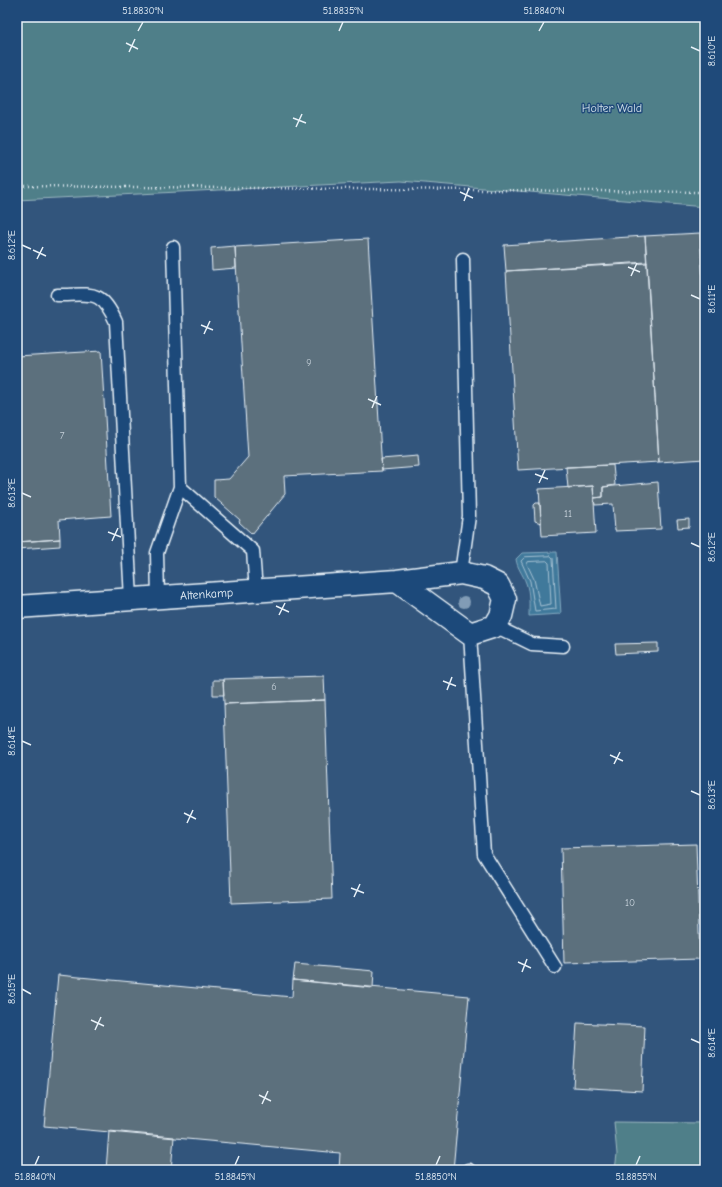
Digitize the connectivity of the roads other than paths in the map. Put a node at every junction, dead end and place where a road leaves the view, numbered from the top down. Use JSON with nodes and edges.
{"nodes":[{"id":1,"x":173,"y":247,"type":"dead end"},
{"id":2,"x":463,"y":259,"type":"dead end"},
{"id":3,"x":57,"y":295,"type":"dead end"},
{"id":4,"x":180,"y":487,"type":"junction"},
{"id":5,"x":461,"y":573,"type":"junction"},
{"id":6,"x":396,"y":581,"type":"junction"},
{"id":7,"x":256,"y":591,"type":"junction"},
{"id":8,"x":158,"y":597,"type":"junction"},
{"id":9,"x":130,"y":599,"type":"junction"},
{"id":10,"x":17,"y":607,"type":"edge"},
{"id":11,"x":495,"y":626,"type":"junction"},
{"id":12,"x":470,"y":634,"type":"junction"},
{"id":13,"x":563,"y":646,"type":"dead end"},
{"id":14,"x":555,"y":967,"type":"dead end"}],
"edges":[{"from":1,"to":4,"type":"lane"},
{"from":2,"to":5,"type":"lane"},
{"from":3,"to":9,"type":"lane"},
{"from":4,"to":7,"type":"lane"},
{"from":4,"to":8,"type":"lane"},
{"from":5,"to":6,"type":"street","name":"Altenkamp"},
{"from":5,"to":11,"type":"street","name":"Altenkamp"},
{"from":6,"to":7,"type":"street","name":"Altenkamp"},
{"from":6,"to":12,"type":"street"},
{"from":7,"to":8,"type":"street","name":"Altenkamp"},
{"from":8,"to":9,"type":"street","name":"Altenkamp"},
{"from":9,"to":10,"type":"street","name":"Altenkamp"},
{"from":11,"to":12,"type":"street"},
{"from":11,"to":13,"type":"lane"},
{"from":12,"to":14,"type":"lane"}]}
